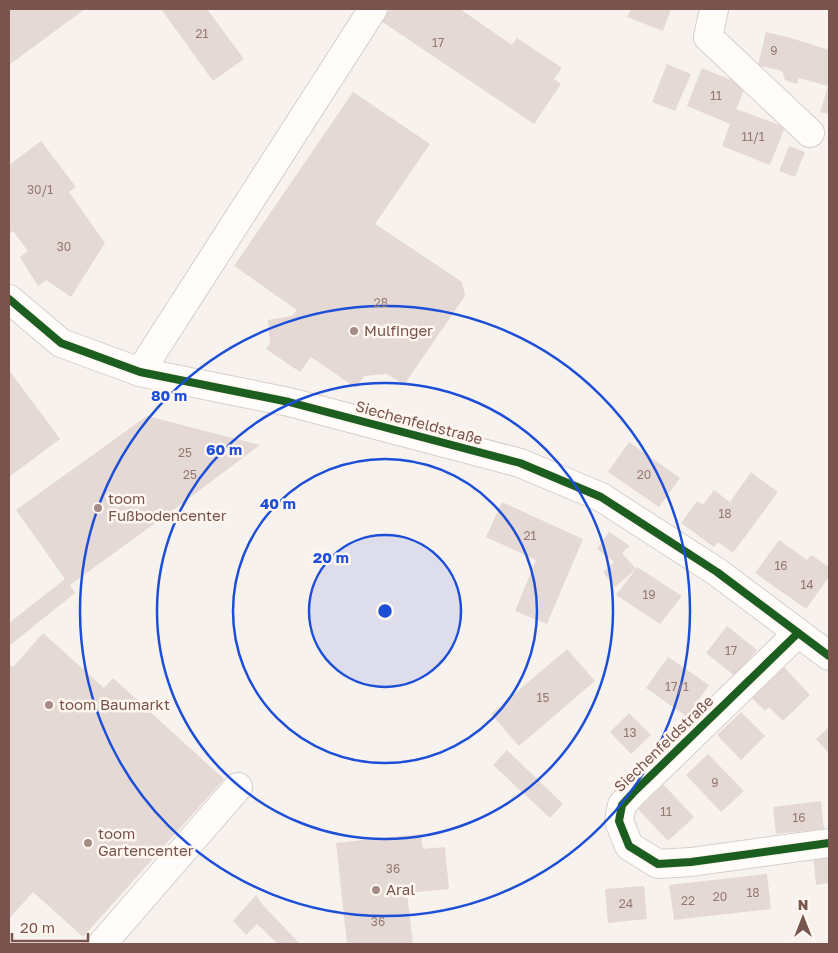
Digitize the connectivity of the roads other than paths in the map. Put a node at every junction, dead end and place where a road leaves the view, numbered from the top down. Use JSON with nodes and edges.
{"nodes":[{"id":1,"x":372,"y":9,"type":"edge"},
{"id":2,"x":714,"y":9,"type":"edge"},
{"id":3,"x":810,"y":133,"type":"dead end"},
{"id":4,"x":9,"y":299,"type":"edge"},
{"id":5,"x":140,"y":372,"type":"junction"},
{"id":6,"x":798,"y":632,"type":"junction"},
{"id":7,"x":829,"y":656,"type":"edge"},
{"id":8,"x":238,"y":787,"type":"dead end"},
{"id":9,"x":829,"y":843,"type":"edge"},
{"id":10,"x":102,"y":944,"type":"edge"}],
"edges":[{"from":1,"to":5,"type":"street"},
{"from":2,"to":3,"type":"street"},
{"from":4,"to":5,"type":"street","name":"Siechenfeldstraße"},
{"from":5,"to":6,"type":"street","name":"Siechenfeldstraße"},
{"from":6,"to":7,"type":"street","name":"Siechenfeldstraße"},
{"from":6,"to":9,"type":"street","name":"Siechenfeldstraße"},
{"from":8,"to":10,"type":"street"}]}
